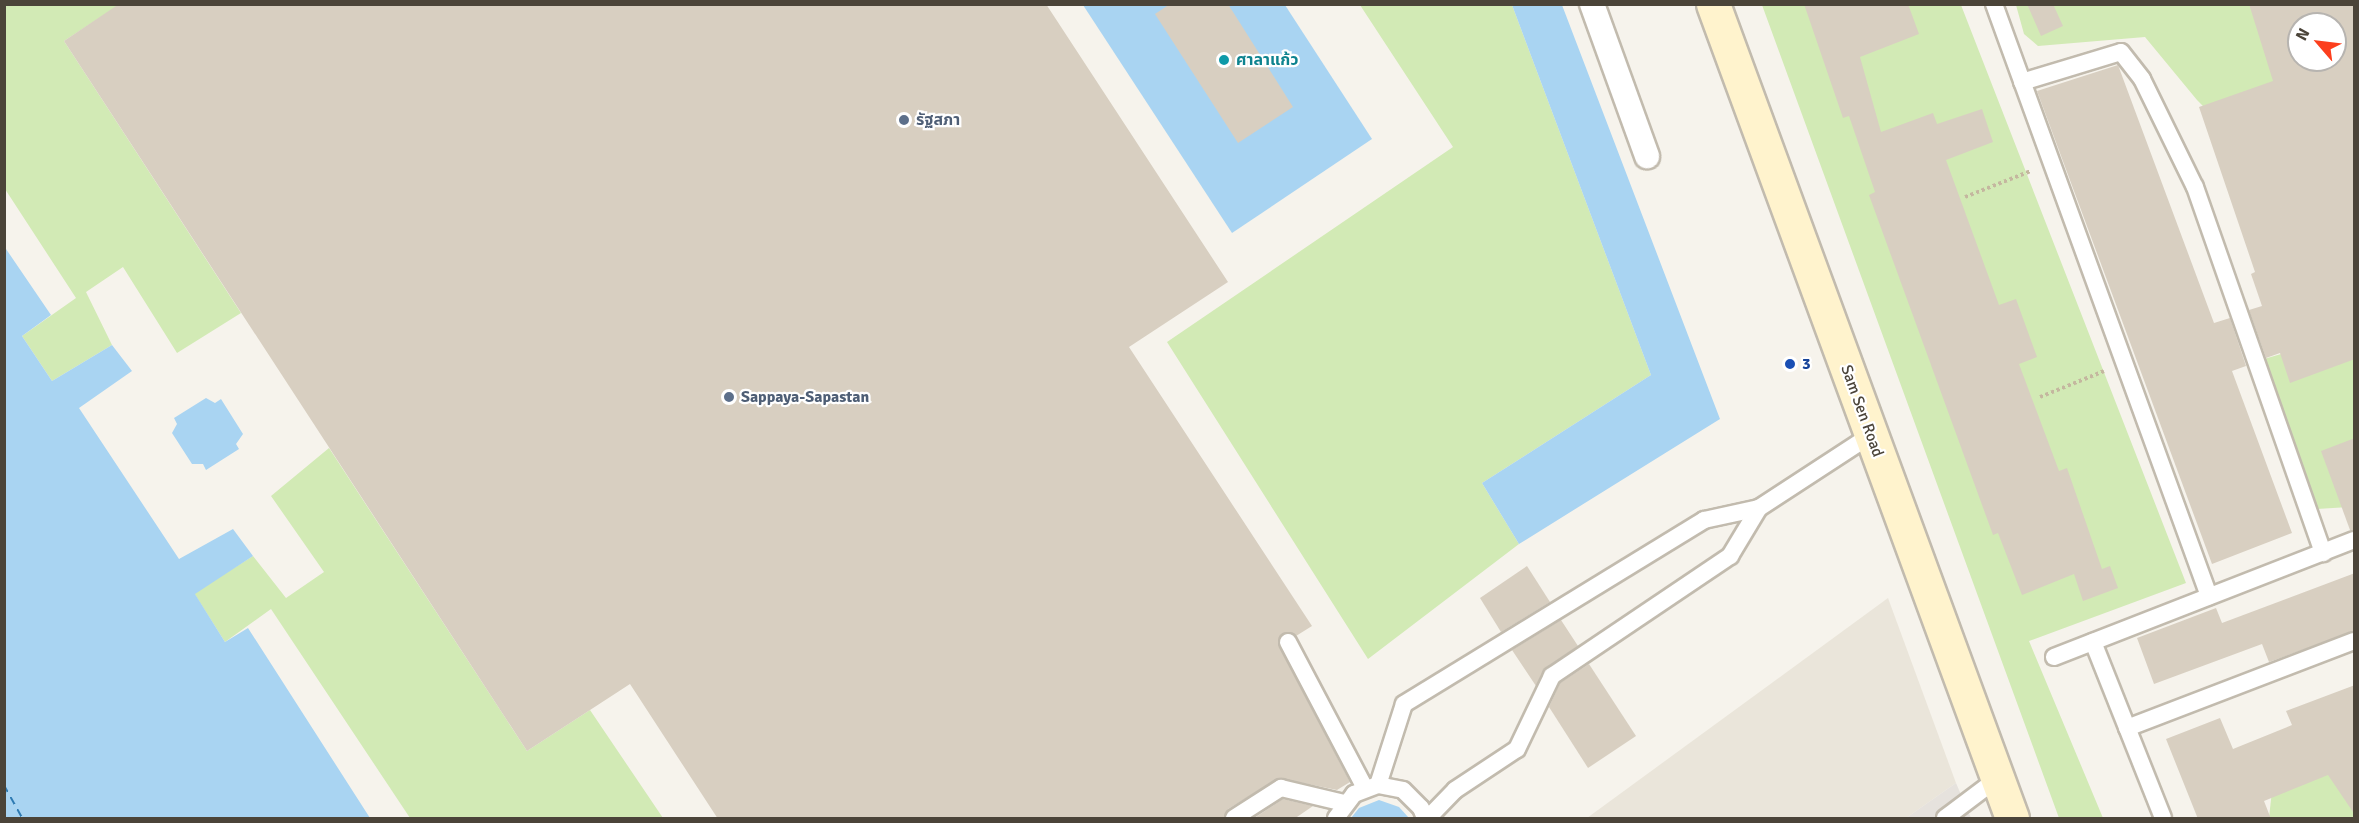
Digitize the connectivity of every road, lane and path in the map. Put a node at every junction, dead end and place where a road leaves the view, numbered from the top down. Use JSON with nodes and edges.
{"nodes":[{"id":1,"x":1592,"y":4,"type":"edge"},
{"id":2,"x":1713,"y":4,"type":"edge"},
{"id":3,"x":1994,"y":4,"type":"edge"},
{"id":4,"x":2022,"y":82,"type":"junction"},
{"id":5,"x":1647,"y":156,"type":"dead end"},
{"id":6,"x":2052,"y":164,"type":"junction"},
{"id":7,"x":1965,"y":197,"type":"dead end"},
{"id":8,"x":2124,"y":363,"type":"junction"},
{"id":9,"x":2040,"y":397,"type":"dead end"},
{"id":10,"x":1871,"y":435,"type":"junction"},
{"id":11,"x":1759,"y":508,"type":"junction"},
{"id":12,"x":2355,"y":540,"type":"edge"},
{"id":13,"x":2323,"y":552,"type":"junction"},
{"id":14,"x":2209,"y":596,"type":"junction"},
{"id":15,"x":2355,"y":641,"type":"edge"},
{"id":16,"x":1288,"y":642,"type":"dead end"},
{"id":17,"x":2092,"y":642,"type":"junction"},
{"id":18,"x":2054,"y":657,"type":"dead end"},
{"id":19,"x":2127,"y":728,"type":"junction"},
{"id":20,"x":1997,"y":779,"type":"junction"},
{"id":21,"x":1371,"y":786,"type":"junction"},
{"id":22,"x":1344,"y":803,"type":"junction"},
{"id":23,"x":1234,"y":819,"type":"edge"},
{"id":24,"x":1336,"y":819,"type":"edge"},
{"id":25,"x":1426,"y":819,"type":"edge"},
{"id":26,"x":1945,"y":819,"type":"edge"},
{"id":27,"x":2012,"y":819,"type":"edge"},
{"id":28,"x":2163,"y":819,"type":"edge"}],
"edges":[{"from":1,"to":5,"type":"street"},
{"from":2,"to":10,"type":"main road","name":"Sam Sen Road"},
{"from":3,"to":4,"type":"lane"},
{"from":4,"to":6,"type":"lane"},
{"from":4,"to":13,"type":"lane"},
{"from":6,"to":7,"type":"path"},
{"from":6,"to":8,"type":"lane"},
{"from":8,"to":9,"type":"path"},
{"from":8,"to":14,"type":"lane"},
{"from":10,"to":11,"type":"lane"},
{"from":10,"to":20,"type":"main road","name":"Sam Sen Road"},
{"from":11,"to":21,"type":"lane"},
{"from":11,"to":25,"type":"lane"},
{"from":12,"to":13,"type":"lane"},
{"from":13,"to":14,"type":"lane"},
{"from":14,"to":17,"type":"lane"},
{"from":15,"to":19,"type":"lane"},
{"from":16,"to":21,"type":"lane"},
{"from":17,"to":18,"type":"lane"},
{"from":17,"to":19,"type":"lane"},
{"from":19,"to":28,"type":"lane"},
{"from":20,"to":26,"type":"lane"},
{"from":20,"to":27,"type":"main road","name":"Sam Sen Road"},
{"from":21,"to":22,"type":"lane"},
{"from":21,"to":25,"type":"lane"},
{"from":22,"to":23,"type":"lane"},
{"from":22,"to":24,"type":"lane"}]}
